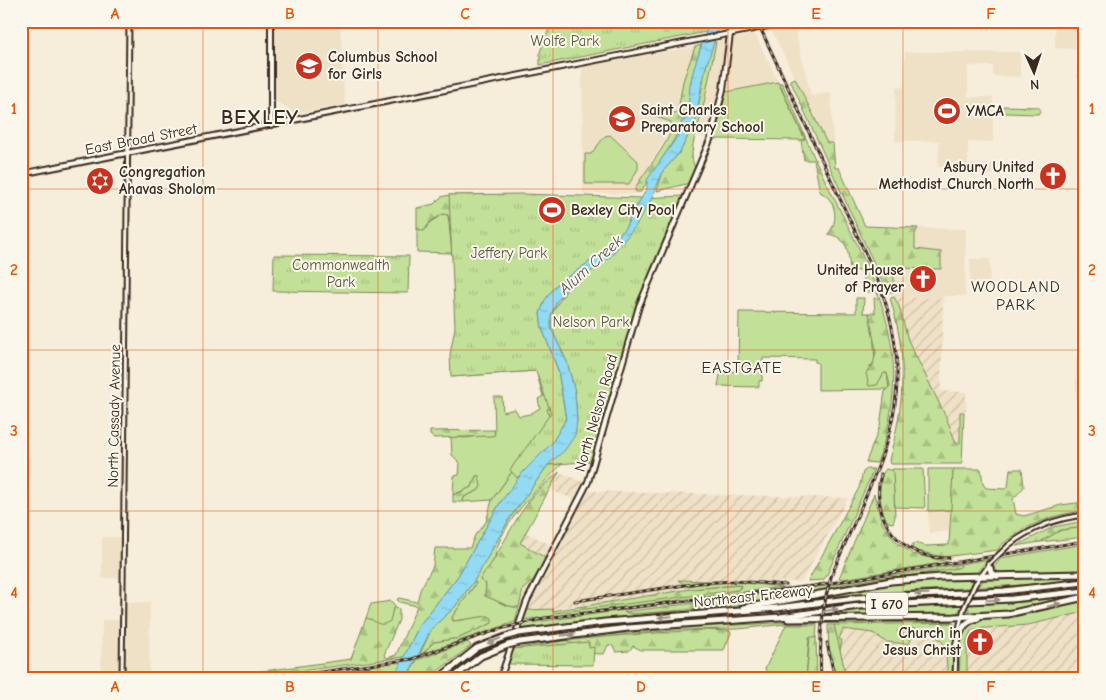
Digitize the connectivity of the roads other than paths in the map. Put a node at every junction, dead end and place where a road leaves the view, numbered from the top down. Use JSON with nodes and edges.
{"nodes":[{"id":1,"x":129,"y":21,"type":"edge"},
{"id":2,"x":271,"y":21,"type":"edge"},
{"id":3,"x":729,"y":21,"type":"edge"},
{"id":4,"x":794,"y":21,"type":"edge"},
{"id":5,"x":730,"y":34,"type":"junction"},
{"id":6,"x":270,"y":126,"type":"junction"},
{"id":7,"x":128,"y":154,"type":"junction"},
{"id":8,"x":21,"y":174,"type":"edge"},
{"id":9,"x":1085,"y":515,"type":"edge"},
{"id":10,"x":989,"y":564,"type":"junction"},
{"id":11,"x":1085,"y":574,"type":"edge"},
{"id":12,"x":997,"y":576,"type":"junction"},
{"id":13,"x":979,"y":577,"type":"junction"},
{"id":14,"x":1085,"y":582,"type":"edge"},
{"id":15,"x":1085,"y":590,"type":"edge"},
{"id":16,"x":1085,"y":596,"type":"edge"},
{"id":17,"x":731,"y":612,"type":"junction"},
{"id":18,"x":1002,"y":615,"type":"junction"},
{"id":19,"x":960,"y":616,"type":"junction"},
{"id":20,"x":713,"y":622,"type":"junction"},
{"id":21,"x":956,"y":648,"type":"junction"},
{"id":22,"x":122,"y":679,"type":"edge"},
{"id":23,"x":438,"y":679,"type":"edge"},
{"id":24,"x":452,"y":679,"type":"edge"},
{"id":25,"x":500,"y":679,"type":"edge"},
{"id":26,"x":955,"y":679,"type":"edge"}],
"edges":[{"from":1,"to":7,"type":"street","name":"North Cassady Avenue"},
{"from":2,"to":6,"type":"main road"},
{"from":3,"to":5,"type":"street"},
{"from":4,"to":5,"type":"main road","name":"East Broad Street"},
{"from":5,"to":6,"type":"main road","name":"East Broad Street"},
{"from":5,"to":25,"type":"main road","name":"North Nelson Road"},
{"from":6,"to":7,"type":"main road","name":"East Broad Street"},
{"from":7,"to":8,"type":"main road","name":"East Broad Street"},
{"from":7,"to":22,"type":"street","name":"North Cassady Avenue"},
{"from":9,"to":10,"type":"street","bridge":true},
{"from":10,"to":12,"type":"highway"},
{"from":10,"to":13,"type":"street"},
{"from":11,"to":12,"type":"highway"},
{"from":12,"to":13,"type":"highway"},
{"from":13,"to":17,"type":"highway"},
{"from":13,"to":19,"type":"street","bridge":true},
{"from":14,"to":17,"type":"highway","name":"Northeast Freeway","number":"I 670","one_way":true},
{"from":20,"to":15,"type":"highway","name":"Northeast Freeway","number":"I 670","one_way":true},
{"from":18,"to":16,"type":"highway","one_way":true},
{"from":17,"to":23,"type":"highway","name":"Northeast Freeway","number":"I 670","one_way":true,"bridge":true},
{"from":18,"to":19,"type":"highway"},
{"from":18,"to":21,"type":"highway"},
{"from":19,"to":20,"type":"highway"},
{"from":19,"to":21,"type":"street"},
{"from":24,"to":20,"type":"highway","name":"Northeast Freeway","number":"I 670","one_way":true,"bridge":true},
{"from":21,"to":26,"type":"street"}]}
